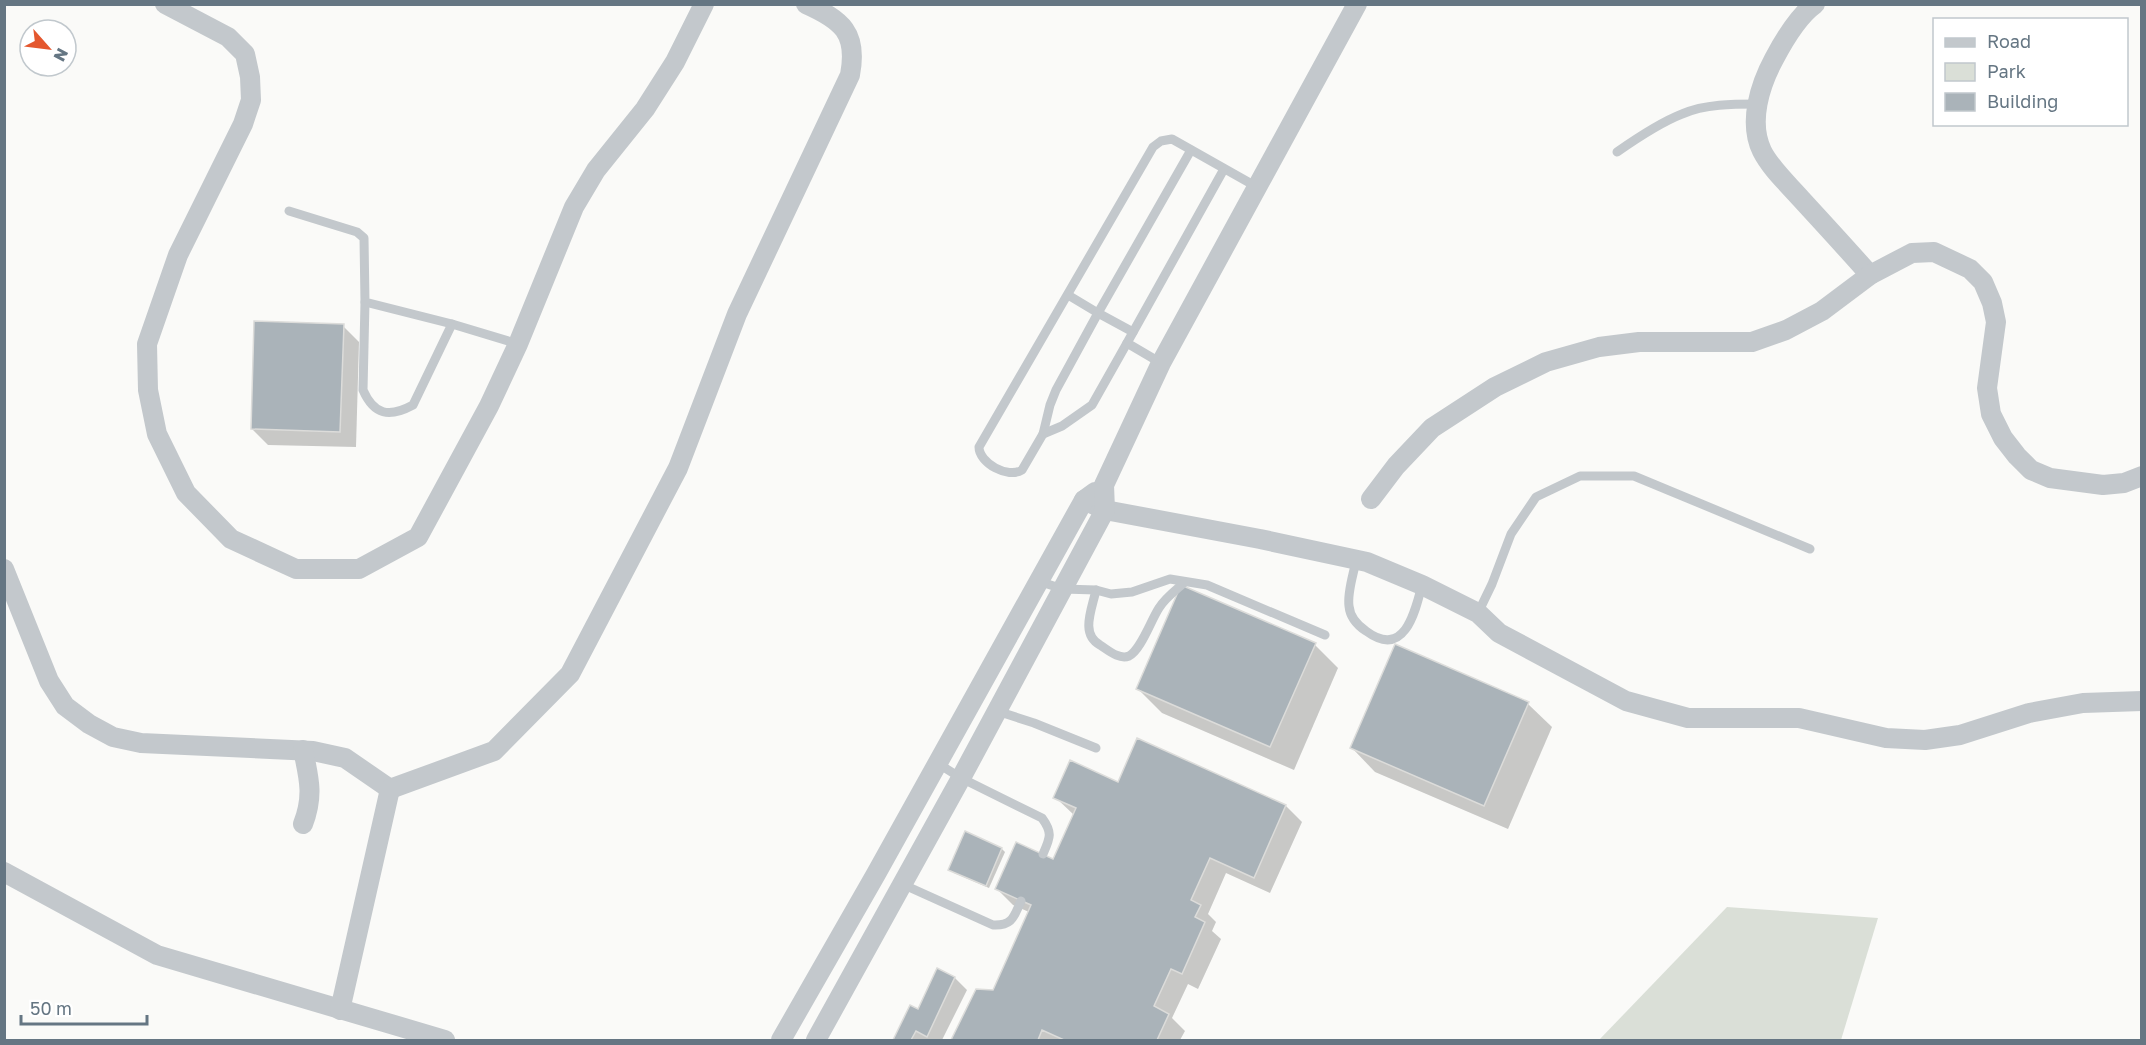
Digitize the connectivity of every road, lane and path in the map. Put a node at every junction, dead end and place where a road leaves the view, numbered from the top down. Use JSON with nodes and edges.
{"nodes":[{"id":1,"x":165,"y":4,"type":"edge"},
{"id":2,"x":704,"y":4,"type":"edge"},
{"id":3,"x":806,"y":4,"type":"edge"},
{"id":4,"x":1357,"y":4,"type":"edge"},
{"id":5,"x":1808,"y":6,"type":"edge"},
{"id":6,"x":1758,"y":104,"type":"junction"},
{"id":7,"x":1191,"y":150,"type":"junction"},
{"id":8,"x":1617,"y":152,"type":"dead end"},
{"id":9,"x":1224,"y":169,"type":"junction"},
{"id":10,"x":1257,"y":187,"type":"junction"},
{"id":11,"x":289,"y":211,"type":"dead end"},
{"id":12,"x":1870,"y":275,"type":"junction"},
{"id":13,"x":1068,"y":296,"type":"junction"},
{"id":14,"x":365,"y":302,"type":"junction"},
{"id":15,"x":1098,"y":313,"type":"junction"},
{"id":16,"x":452,"y":324,"type":"junction"},
{"id":17,"x":1133,"y":332,"type":"junction"},
{"id":18,"x":1127,"y":343,"type":"junction"},
{"id":19,"x":518,"y":344,"type":"junction"},
{"id":20,"x":1161,"y":363,"type":"junction"},
{"id":21,"x":1043,"y":434,"type":"junction"},
{"id":22,"x":2142,"y":476,"type":"edge"},
{"id":23,"x":1104,"y":485,"type":"junction"},
{"id":24,"x":1371,"y":499,"type":"dead end"},
{"id":25,"x":1084,"y":500,"type":"junction"},
{"id":26,"x":1105,"y":510,"type":"junction"},
{"id":27,"x":1810,"y":549,"type":"dead end"},
{"id":28,"x":1356,"y":560,"type":"junction"},
{"id":29,"x":4,"y":569,"type":"edge"},
{"id":30,"x":1038,"y":581,"type":"junction"},
{"id":31,"x":1185,"y":582,"type":"junction"},
{"id":32,"x":1422,"y":585,"type":"junction"},
{"id":33,"x":1063,"y":589,"type":"junction"},
{"id":34,"x":1096,"y":590,"type":"junction"},
{"id":35,"x":1479,"y":613,"type":"junction"},
{"id":36,"x":1325,"y":635,"type":"dead end"},
{"id":37,"x":2142,"y":701,"type":"edge"},
{"id":38,"x":997,"y":711,"type":"junction"},
{"id":39,"x":1096,"y":748,"type":"dead end"},
{"id":40,"x":303,"y":750,"type":"junction"},
{"id":41,"x":937,"y":763,"type":"junction"},
{"id":42,"x":961,"y":778,"type":"junction"},
{"id":43,"x":390,"y":789,"type":"junction"},
{"id":44,"x":303,"y":824,"type":"dead end"},
{"id":45,"x":1043,"y":854,"type":"dead end"},
{"id":46,"x":4,"y":872,"type":"edge"},
{"id":47,"x":903,"y":884,"type":"junction"},
{"id":48,"x":1021,"y":901,"type":"dead end"},
{"id":49,"x":340,"y":1010,"type":"junction"},
{"id":50,"x":445,"y":1041,"type":"edge"},
{"id":51,"x":781,"y":1041,"type":"edge"},
{"id":52,"x":816,"y":1041,"type":"edge"}],
"edges":[{"from":1,"to":19,"type":"street"},
{"from":2,"to":19,"type":"street"},
{"from":3,"to":43,"type":"street"},
{"from":4,"to":10,"type":"street"},
{"from":5,"to":6,"type":"street"},
{"from":6,"to":8,"type":"lane"},
{"from":6,"to":12,"type":"street"},
{"from":7,"to":9,"type":"lane"},
{"from":7,"to":13,"type":"lane"},
{"from":7,"to":15,"type":"lane"},
{"from":9,"to":10,"type":"lane"},
{"from":9,"to":17,"type":"lane"},
{"from":10,"to":20,"type":"street"},
{"from":11,"to":14,"type":"lane"},
{"from":12,"to":22,"type":"street"},
{"from":12,"to":24,"type":"street"},
{"from":13,"to":15,"type":"lane"},
{"from":13,"to":21,"type":"lane"},
{"from":14,"to":16,"type":"lane"},
{"from":14,"to":16,"type":"lane"},
{"from":15,"to":17,"type":"lane"},
{"from":15,"to":21,"type":"lane"},
{"from":16,"to":19,"type":"lane"},
{"from":17,"to":18,"type":"lane"},
{"from":18,"to":20,"type":"lane"},
{"from":18,"to":21,"type":"lane"},
{"from":20,"to":23,"type":"street"},
{"from":23,"to":25,"type":"street"},
{"from":23,"to":26,"type":"street"},
{"from":25,"to":26,"type":"street"},
{"from":25,"to":30,"type":"street"},
{"from":26,"to":28,"type":"street"},
{"from":26,"to":33,"type":"street"},
{"from":27,"to":35,"type":"lane"},
{"from":28,"to":32,"type":"street"},
{"from":28,"to":32,"type":"lane"},
{"from":29,"to":40,"type":"street"},
{"from":30,"to":33,"type":"lane"},
{"from":30,"to":41,"type":"street"},
{"from":31,"to":34,"type":"lane"},
{"from":31,"to":34,"type":"lane"},
{"from":31,"to":36,"type":"lane"},
{"from":32,"to":35,"type":"street"},
{"from":33,"to":34,"type":"lane"},
{"from":33,"to":38,"type":"street"},
{"from":35,"to":37,"type":"street"},
{"from":38,"to":39,"type":"lane"},
{"from":38,"to":42,"type":"street"},
{"from":40,"to":43,"type":"street"},
{"from":40,"to":44,"type":"street"},
{"from":41,"to":42,"type":"lane"},
{"from":41,"to":51,"type":"street"},
{"from":42,"to":45,"type":"lane"},
{"from":42,"to":47,"type":"street"},
{"from":43,"to":49,"type":"street"},
{"from":46,"to":49,"type":"street"},
{"from":47,"to":48,"type":"lane"},
{"from":47,"to":52,"type":"street"},
{"from":49,"to":50,"type":"street"}]}
